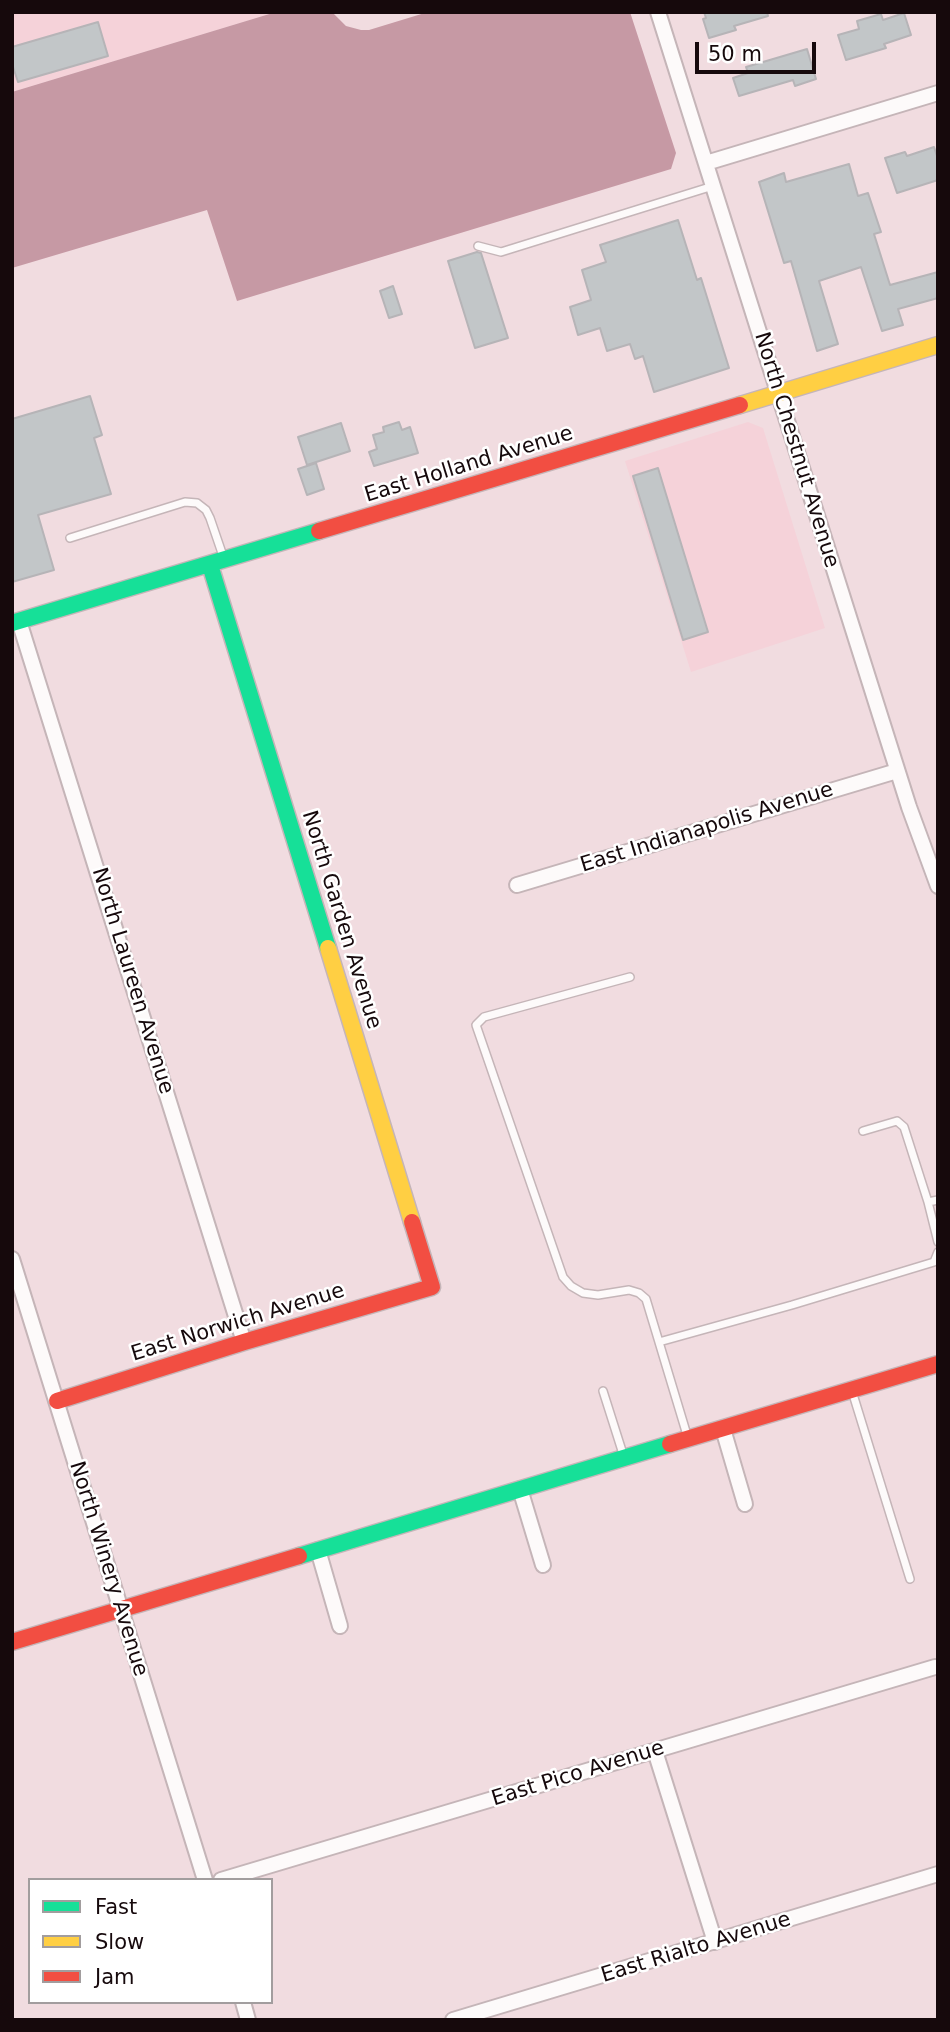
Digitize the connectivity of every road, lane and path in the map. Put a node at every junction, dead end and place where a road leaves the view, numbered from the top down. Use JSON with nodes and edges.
{"nodes":[{"id":1,"x":657,"y":12,"type":"edge"},
{"id":2,"x":938,"y":93,"type":"edge"},
{"id":3,"x":706,"y":163,"type":"junction"},
{"id":4,"x":713,"y":186,"type":"junction"},
{"id":5,"x":478,"y":246,"type":"dead end"},
{"id":6,"x":938,"y":345,"type":"edge"},
{"id":7,"x":779,"y":393,"type":"junction"},
{"id":8,"x":70,"y":538,"type":"dead end"},
{"id":9,"x":217,"y":562,"type":"junction"},
{"id":10,"x":16,"y":622,"type":"edge"},
{"id":11,"x":897,"y":771,"type":"junction"},
{"id":12,"x":517,"y":885,"type":"dead end"},
{"id":13,"x":938,"y":886,"type":"edge"},
{"id":14,"x":630,"y":977,"type":"dead end"},
{"id":15,"x":863,"y":1130,"type":"dead end"},
{"id":16,"x":938,"y":1200,"type":"edge"},
{"id":17,"x":928,"y":1202,"type":"junction"},
{"id":18,"x":938,"y":1242,"type":"edge"},
{"id":19,"x":938,"y":1252,"type":"edge"},
{"id":20,"x":12,"y":1259,"type":"edge"},
{"id":21,"x":432,"y":1287,"type":"joint"},
{"id":22,"x":244,"y":1342,"type":"junction"},
{"id":23,"x":659,"y":1342,"type":"junction"},
{"id":24,"x":938,"y":1364,"type":"edge"},
{"id":25,"x":852,"y":1390,"type":"junction"},
{"id":26,"x":603,"y":1391,"type":"dead end"},
{"id":27,"x":58,"y":1401,"type":"junction"},
{"id":28,"x":723,"y":1429,"type":"junction"},
{"id":29,"x":688,"y":1439,"type":"junction"},
{"id":30,"x":624,"y":1458,"type":"junction"},
{"id":31,"x":520,"y":1489,"type":"junction"},
{"id":32,"x":745,"y":1504,"type":"dead end"},
{"id":33,"x":318,"y":1550,"type":"junction"},
{"id":34,"x":542,"y":1565,"type":"dead end"},
{"id":35,"x":910,"y":1579,"type":"dead end"},
{"id":36,"x":120,"y":1609,"type":"junction"},
{"id":37,"x":340,"y":1626,"type":"dead end"},
{"id":38,"x":12,"y":1642,"type":"edge"},
{"id":39,"x":935,"y":1667,"type":"dead end"},
{"id":40,"x":655,"y":1751,"type":"junction"},
{"id":41,"x":938,"y":1874,"type":"edge"},
{"id":42,"x":204,"y":1878,"type":"edge"},
{"id":43,"x":228,"y":1878,"type":"edge"},
{"id":44,"x":715,"y":1942,"type":"junction"},
{"id":45,"x":453,"y":2020,"type":"edge"}],
"edges":[{"from":1,"to":3,"type":"street","name":"North Chestnut Avenue"},
{"from":2,"to":3,"type":"street"},
{"from":3,"to":4,"type":"street","name":"North Chestnut Avenue"},
{"from":4,"to":5,"type":"lane"},
{"from":4,"to":7,"type":"street","name":"North Chestnut Avenue"},
{"from":6,"to":7,"type":"street","name":"East Holland Avenue"},
{"from":7,"to":9,"type":"street","name":"East Holland Avenue"},
{"from":7,"to":11,"type":"street","name":"North Chestnut Avenue"},
{"from":8,"to":9,"type":"lane"},
{"from":9,"to":10,"type":"street","name":"East Holland Avenue"},
{"from":9,"to":21,"type":"street","name":"North Garden Avenue"},
{"from":10,"to":22,"type":"street","name":"North Laureen Avenue"},
{"from":11,"to":12,"type":"street","name":"East Indianapolis Avenue"},
{"from":11,"to":13,"type":"street","name":"North Chestnut Avenue"},
{"from":14,"to":23,"type":"lane"},
{"from":15,"to":17,"type":"lane"},
{"from":16,"to":17,"type":"lane"},
{"from":17,"to":18,"type":"lane"},
{"from":19,"to":23,"type":"lane"},
{"from":20,"to":27,"type":"street","name":"North Winery Avenue"},
{"from":21,"to":22,"type":"street","name":"East Norwich Avenue"},
{"from":22,"to":27,"type":"street","name":"East Norwich Avenue"},
{"from":23,"to":29,"type":"lane"},
{"from":24,"to":25,"type":"street"},
{"from":25,"to":28,"type":"street"},
{"from":25,"to":35,"type":"lane"},
{"from":26,"to":30,"type":"lane"},
{"from":27,"to":36,"type":"street","name":"North Winery Avenue"},
{"from":28,"to":29,"type":"street"},
{"from":28,"to":32,"type":"street"},
{"from":29,"to":30,"type":"street"},
{"from":30,"to":31,"type":"street"},
{"from":31,"to":33,"type":"street"},
{"from":31,"to":34,"type":"street"},
{"from":33,"to":36,"type":"street"},
{"from":33,"to":37,"type":"street"},
{"from":36,"to":38,"type":"street"},
{"from":36,"to":42,"type":"street","name":"North Winery Avenue"},
{"from":39,"to":40,"type":"street","name":"East Pico Avenue"},
{"from":40,"to":43,"type":"street","name":"East Pico Avenue"},
{"from":40,"to":44,"type":"street"},
{"from":41,"to":44,"type":"street","name":"East Rialto Avenue"},
{"from":44,"to":45,"type":"street","name":"East Rialto Avenue"}]}
